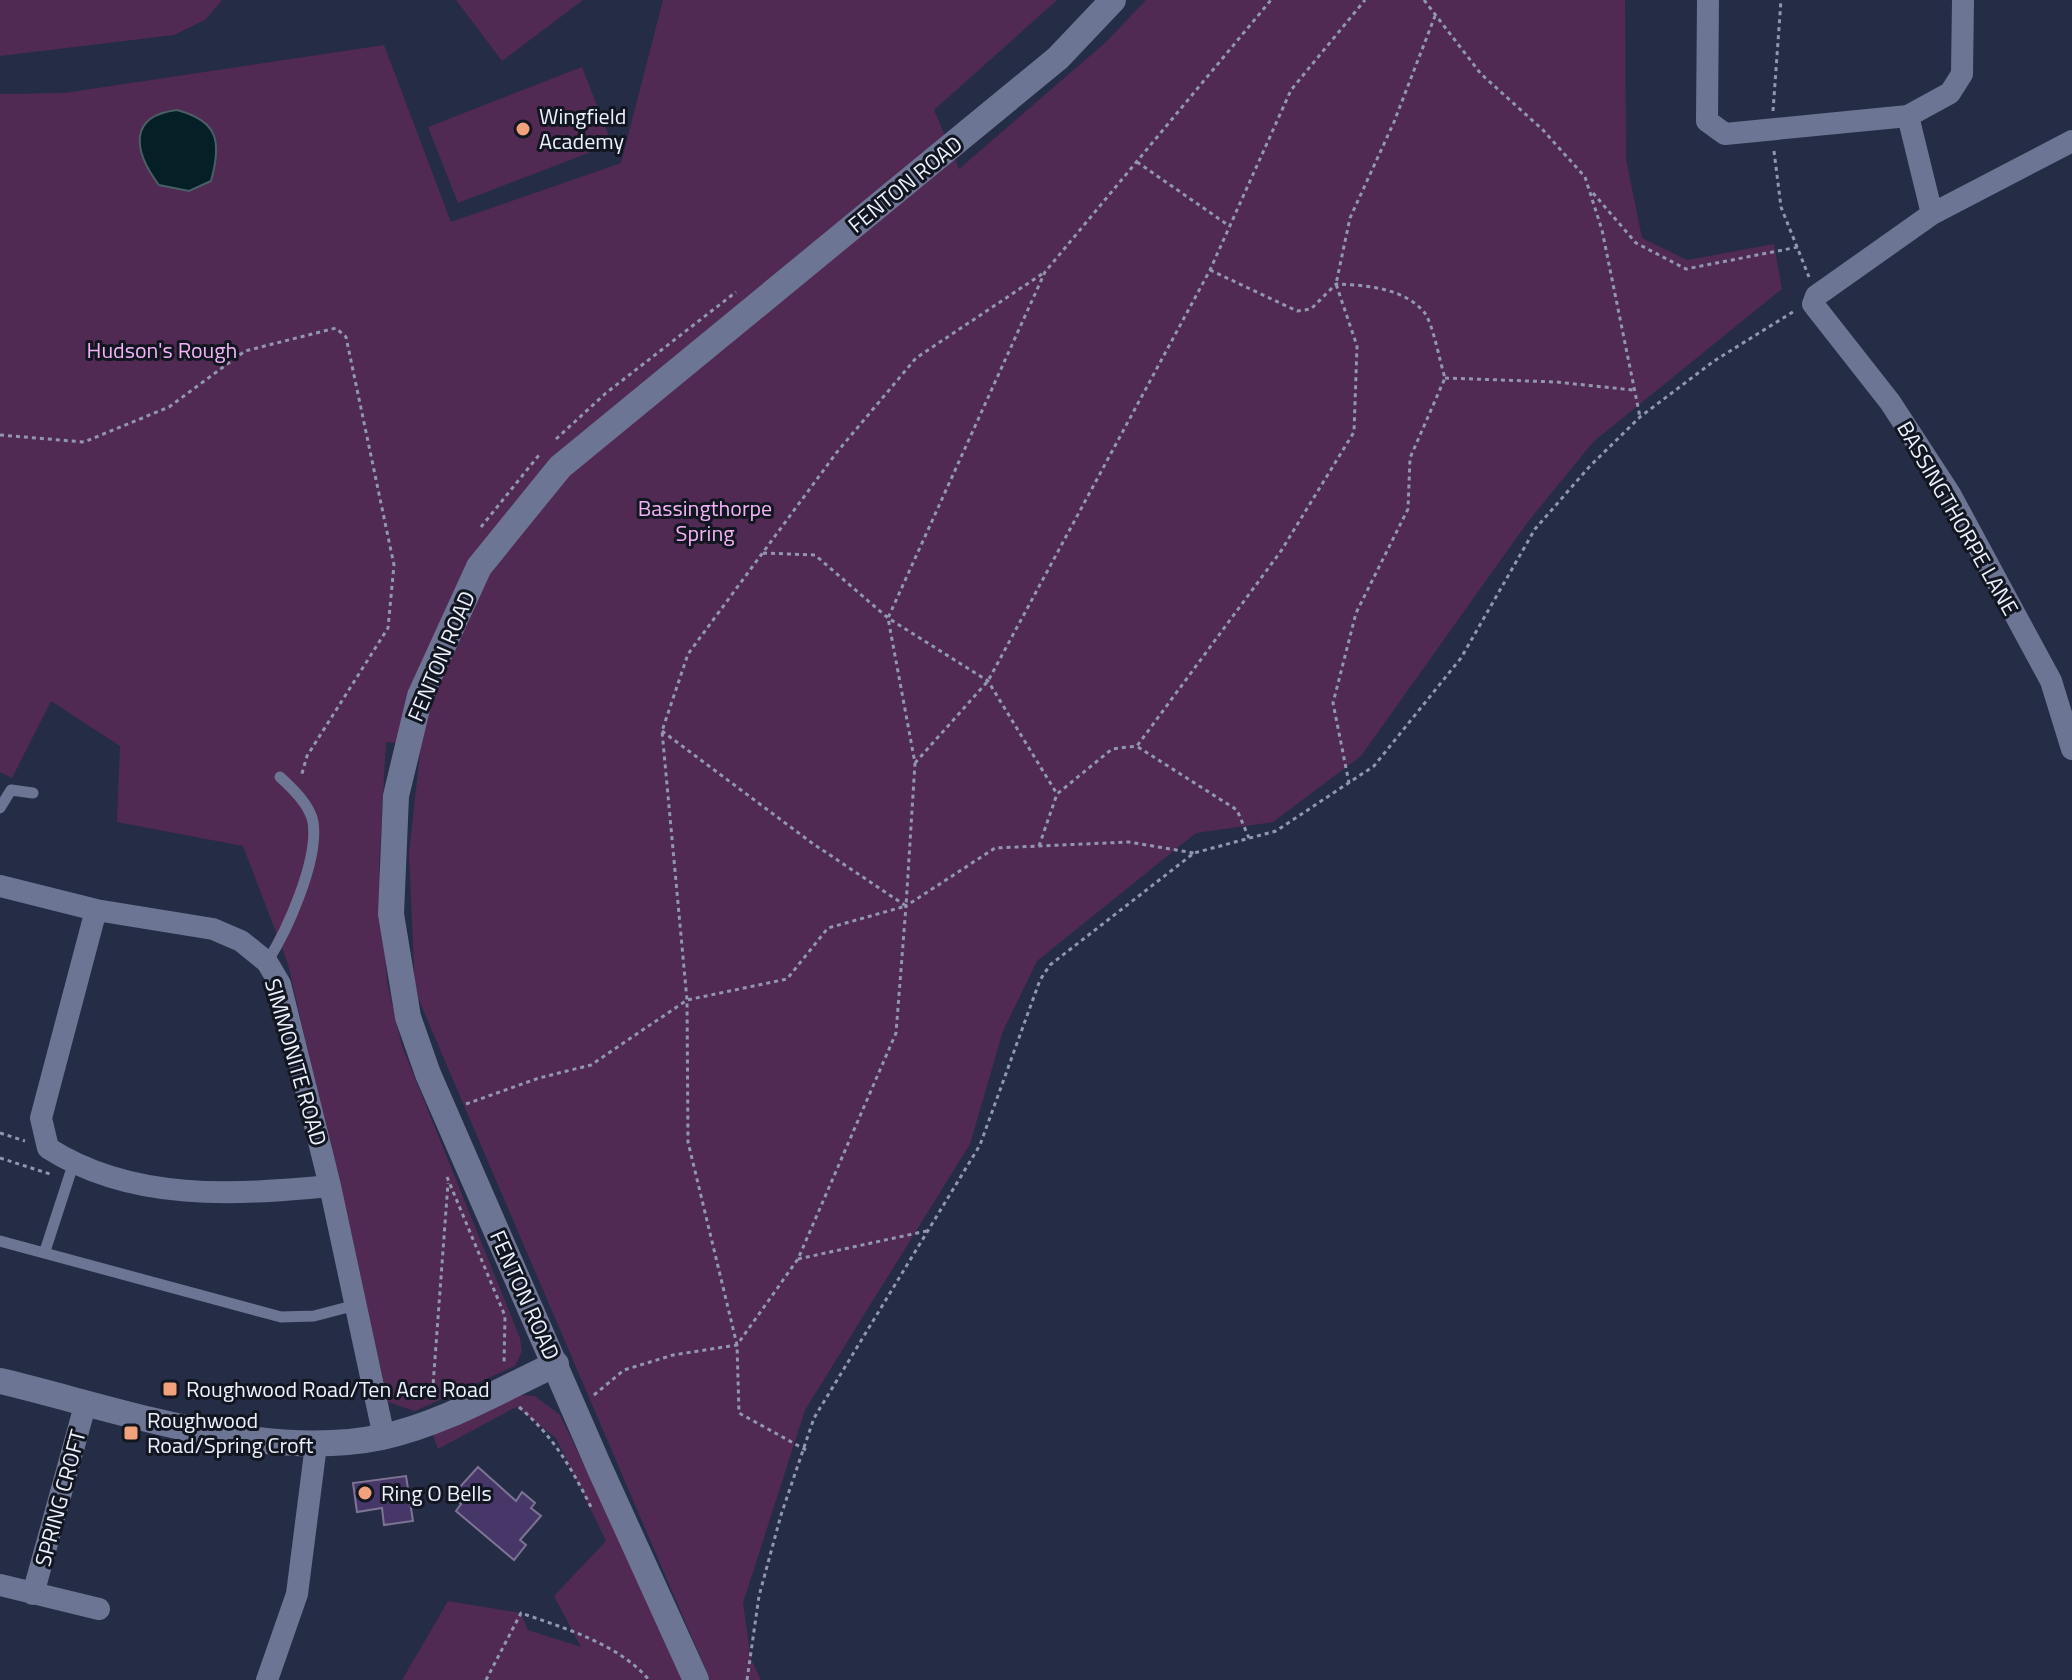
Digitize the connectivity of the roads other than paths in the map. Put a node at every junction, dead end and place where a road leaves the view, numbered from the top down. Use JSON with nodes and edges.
{"nodes":[{"id":1,"x":1113,"y":0,"type":"edge"},
{"id":2,"x":1708,"y":0,"type":"edge"},
{"id":3,"x":1963,"y":0,"type":"edge"},
{"id":4,"x":1908,"y":116,"type":"junction"},
{"id":5,"x":2072,"y":141,"type":"edge"},
{"id":6,"x":1932,"y":214,"type":"junction"},
{"id":7,"x":2072,"y":749,"type":"edge"},
{"id":8,"x":280,"y":777,"type":"dead end"},
{"id":9,"x":33,"y":793,"type":"dead end"},
{"id":10,"x":0,"y":808,"type":"edge"},
{"id":11,"x":0,"y":886,"type":"edge"},
{"id":12,"x":96,"y":910,"type":"junction"},
{"id":13,"x":267,"y":962,"type":"junction"},
{"id":14,"x":70,"y":1172,"type":"junction"},
{"id":15,"x":330,"y":1186,"type":"junction"},
{"id":16,"x":0,"y":1241,"type":"edge"},
{"id":17,"x":45,"y":1251,"type":"junction"},
{"id":18,"x":356,"y":1305,"type":"junction"},
{"id":19,"x":556,"y":1364,"type":"junction"},
{"id":20,"x":0,"y":1381,"type":"edge"},
{"id":21,"x":86,"y":1402,"type":"junction"},
{"id":22,"x":384,"y":1437,"type":"junction"},
{"id":23,"x":316,"y":1445,"type":"junction"},
{"id":24,"x":0,"y":1585,"type":"edge"},
{"id":25,"x":33,"y":1594,"type":"junction"},
{"id":26,"x":99,"y":1609,"type":"dead end"},
{"id":27,"x":267,"y":1680,"type":"edge"},
{"id":28,"x":696,"y":1680,"type":"edge"}],
"edges":[{"from":1,"to":19,"type":"street","name":"FENTON ROAD"},
{"from":2,"to":4,"type":"street"},
{"from":3,"to":4,"type":"street"},
{"from":4,"to":6,"type":"street"},
{"from":5,"to":6,"type":"street"},
{"from":6,"to":7,"type":"street","name":"BASSINGTHORPE LANE"},
{"from":8,"to":13,"type":"lane"},
{"from":9,"to":10,"type":"lane"},
{"from":11,"to":12,"type":"street","name":"SIMMONITE ROAD"},
{"from":12,"to":13,"type":"street","name":"SIMMONITE ROAD"},
{"from":12,"to":14,"type":"street"},
{"from":13,"to":15,"type":"street","name":"SIMMONITE ROAD"},
{"from":14,"to":15,"type":"street"},
{"from":14,"to":17,"type":"lane"},
{"from":15,"to":18,"type":"street","name":"SIMMONITE ROAD"},
{"from":16,"to":17,"type":"lane"},
{"from":17,"to":18,"type":"lane"},
{"from":18,"to":22,"type":"street","name":"SIMMONITE ROAD"},
{"from":19,"to":22,"type":"street"},
{"from":19,"to":28,"type":"street","name":"FENTON ROAD"},
{"from":20,"to":21,"type":"street"},
{"from":21,"to":23,"type":"street"},
{"from":21,"to":25,"type":"street","name":"SPRING CROFT"},
{"from":22,"to":23,"type":"street"},
{"from":23,"to":27,"type":"street"},
{"from":24,"to":25,"type":"street","name":"SPRING CROFT"},
{"from":25,"to":26,"type":"street","name":"SPRING CROFT"}]}
